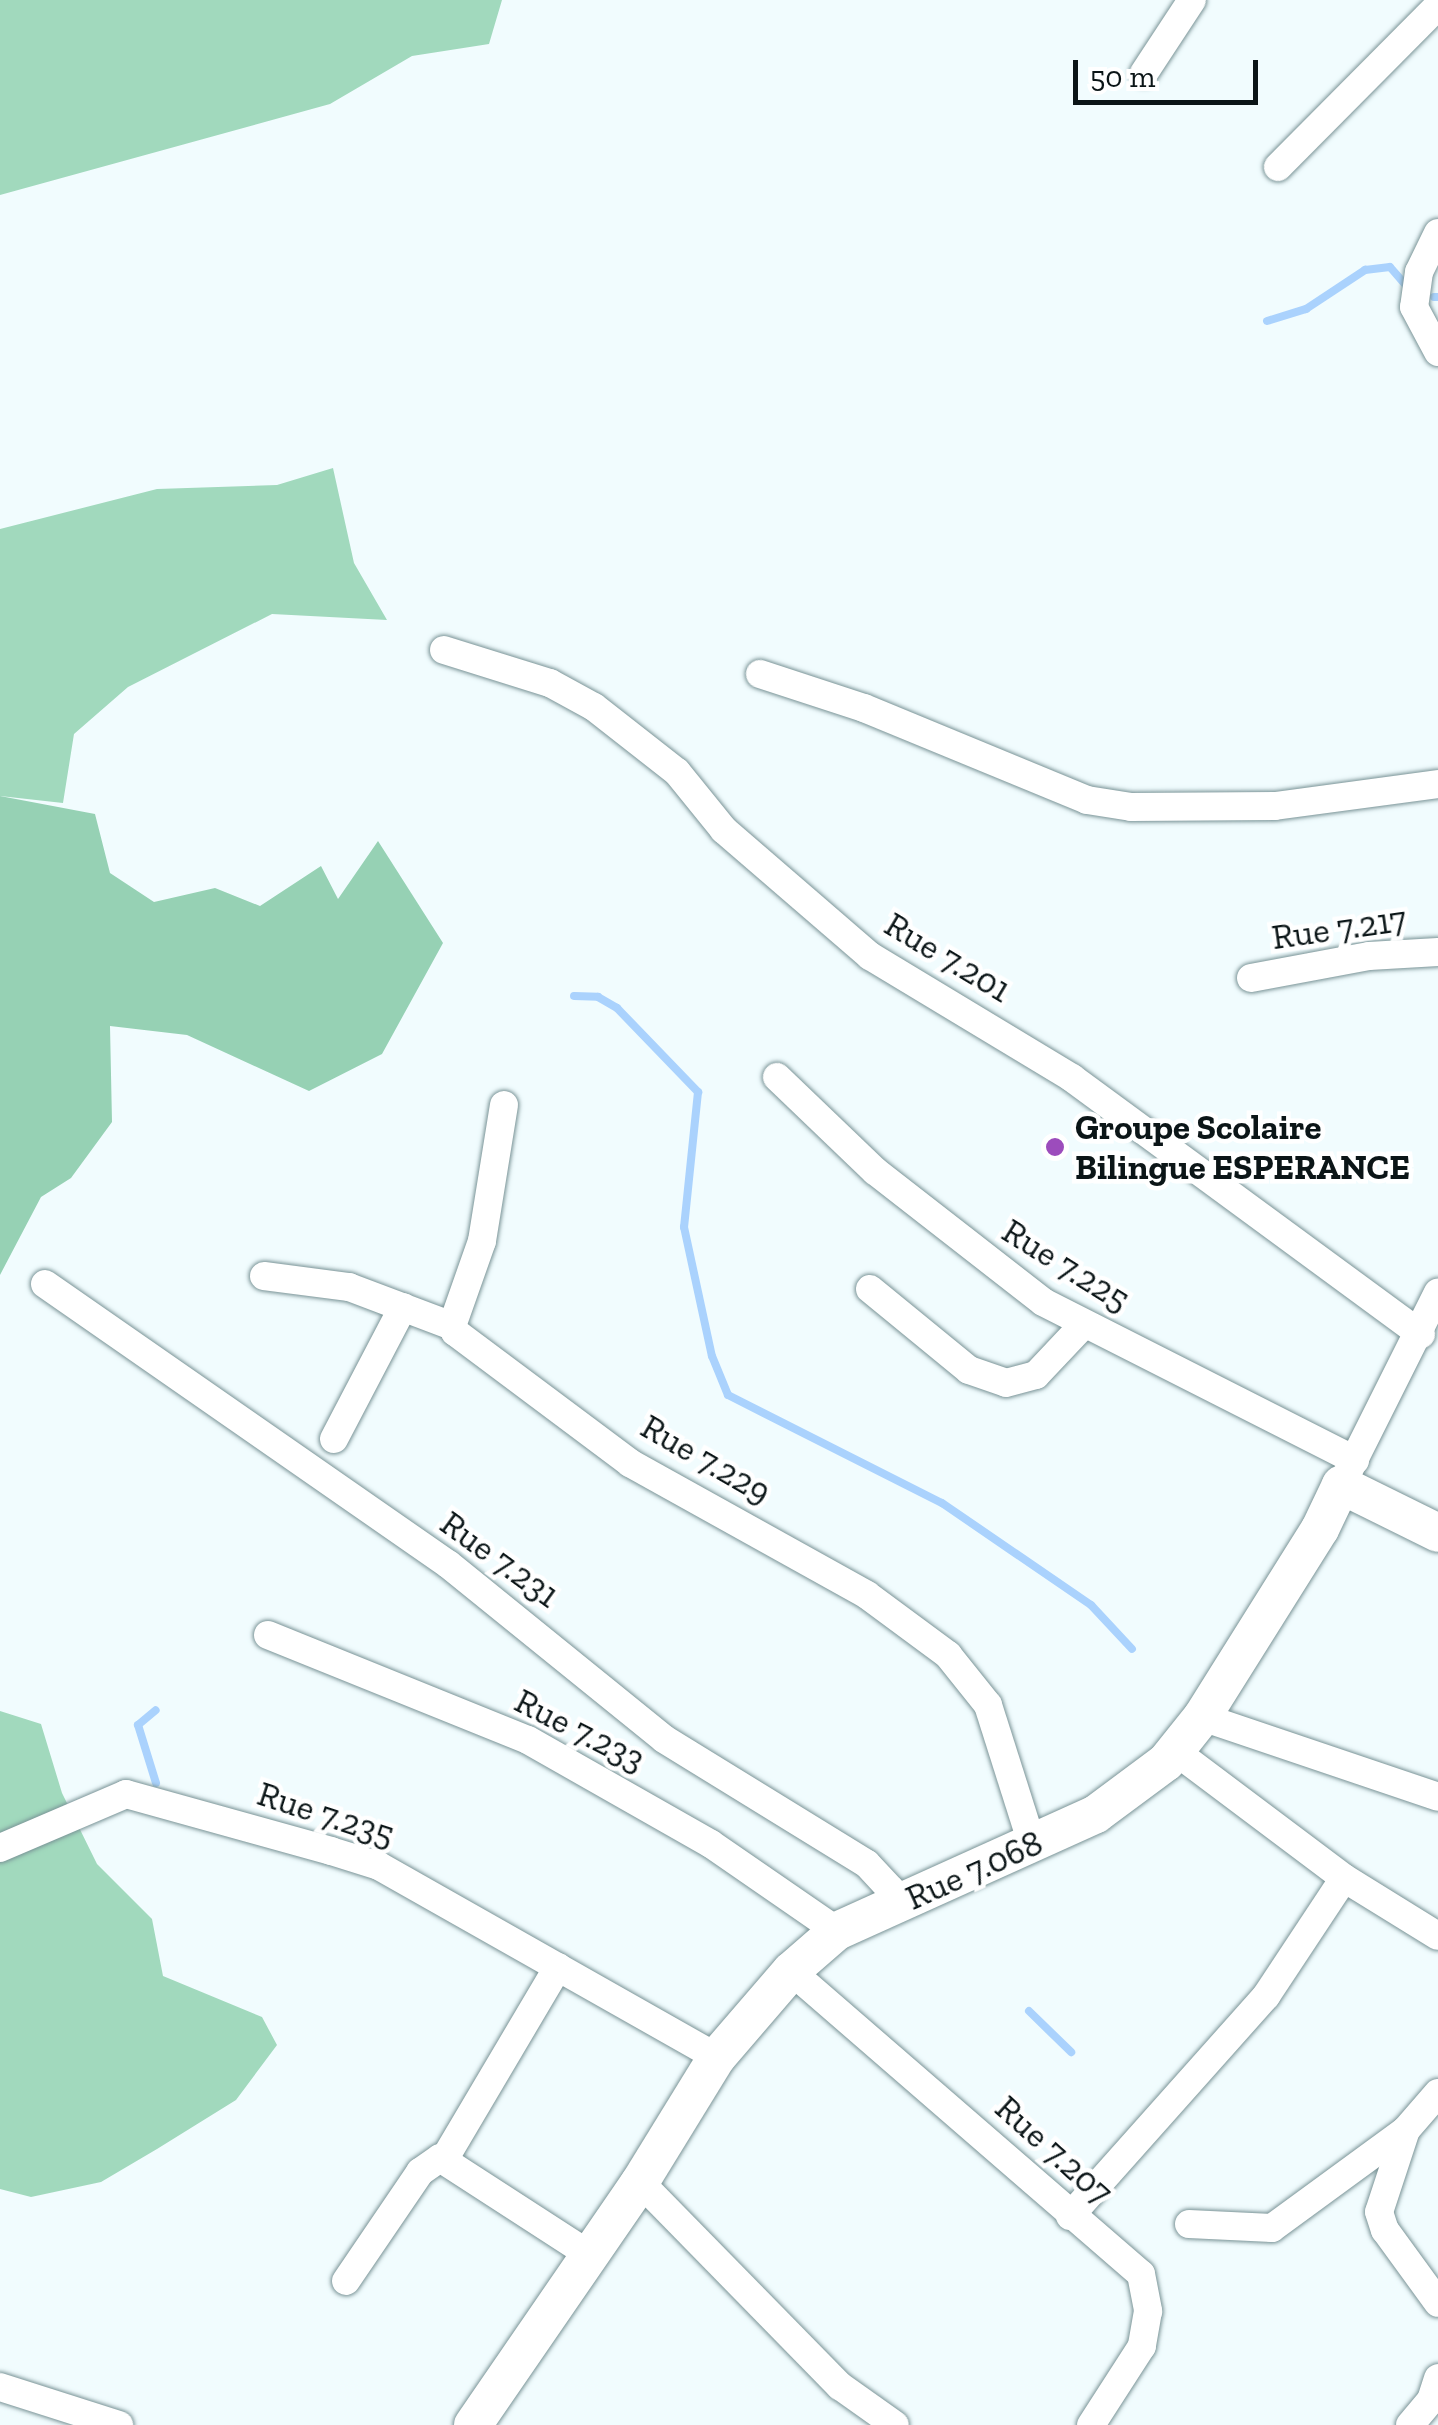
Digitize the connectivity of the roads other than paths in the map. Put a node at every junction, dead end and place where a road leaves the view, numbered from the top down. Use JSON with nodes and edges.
{"nodes":[{"id":1,"x":1192,"y":0,"type":"edge"},
{"id":2,"x":1438,"y":6,"type":"edge"},
{"id":3,"x":1144,"y":73,"type":"dead end"},
{"id":4,"x":1278,"y":166,"type":"dead end"},
{"id":5,"x":1438,"y":233,"type":"edge"},
{"id":6,"x":1438,"y":352,"type":"edge"},
{"id":7,"x":444,"y":650,"type":"dead end"},
{"id":8,"x":760,"y":674,"type":"dead end"},
{"id":9,"x":1438,"y":784,"type":"edge"},
{"id":10,"x":1438,"y":952,"type":"edge"},
{"id":11,"x":1251,"y":978,"type":"dead end"},
{"id":12,"x":777,"y":1077,"type":"dead end"},
{"id":13,"x":504,"y":1105,"type":"dead end"},
{"id":14,"x":264,"y":1276,"type":"dead end"},
{"id":15,"x":45,"y":1284,"type":"dead end"},
{"id":16,"x":870,"y":1289,"type":"dead end"},
{"id":17,"x":1438,"y":1292,"type":"edge"},
{"id":18,"x":403,"y":1306,"type":"junction"},
{"id":19,"x":1084,"y":1324,"type":"junction"},
{"id":20,"x":452,"y":1326,"type":"junction"},
{"id":21,"x":1421,"y":1334,"type":"junction"},
{"id":22,"x":334,"y":1439,"type":"dead end"},
{"id":23,"x":1348,"y":1473,"type":"junction"},
{"id":24,"x":1438,"y":1533,"type":"edge"},
{"id":25,"x":268,"y":1635,"type":"dead end"},
{"id":26,"x":1202,"y":1717,"type":"junction"},
{"id":27,"x":1175,"y":1751,"type":"junction"},
{"id":28,"x":1438,"y":1798,"type":"edge"},
{"id":29,"x":1032,"y":1844,"type":"junction"},
{"id":30,"x":0,"y":1848,"type":"edge"},
{"id":31,"x":1344,"y":1878,"type":"junction"},
{"id":32,"x":891,"y":1907,"type":"junction"},
{"id":33,"x":837,"y":1931,"type":"junction"},
{"id":34,"x":1438,"y":1936,"type":"edge"},
{"id":35,"x":558,"y":1967,"type":"junction"},
{"id":36,"x":791,"y":1971,"type":"junction"},
{"id":37,"x":717,"y":2057,"type":"junction"},
{"id":38,"x":1438,"y":2092,"type":"edge"},
{"id":39,"x":1406,"y":2130,"type":"junction"},
{"id":40,"x":445,"y":2158,"type":"junction"},
{"id":41,"x":640,"y":2182,"type":"junction"},
{"id":42,"x":1070,"y":2216,"type":"junction"},
{"id":43,"x":1190,"y":2224,"type":"dead end"},
{"id":44,"x":590,"y":2255,"type":"junction"},
{"id":45,"x":346,"y":2281,"type":"dead end"},
{"id":46,"x":1438,"y":2303,"type":"edge"},
{"id":47,"x":1438,"y":2378,"type":"edge"},
{"id":48,"x":0,"y":2387,"type":"edge"},
{"id":49,"x":1424,"y":2413,"type":"edge"},
{"id":50,"x":482,"y":2421,"type":"edge"},
{"id":51,"x":892,"y":2424,"type":"edge"},
{"id":52,"x":119,"y":2425,"type":"edge"},
{"id":53,"x":1091,"y":2425,"type":"edge"}],
"edges":[{"from":1,"to":3,"type":"street"},
{"from":2,"to":4,"type":"street"},
{"from":5,"to":6,"type":"street"},
{"from":7,"to":21,"type":"street","name":"Rue 7.201"},
{"from":8,"to":9,"type":"street"},
{"from":10,"to":11,"type":"street","name":"Rue 7.217"},
{"from":12,"to":19,"type":"street","name":"Rue 7.225"},
{"from":13,"to":20,"type":"street"},
{"from":14,"to":18,"type":"street","name":"Rue 7.229"},
{"from":15,"to":32,"type":"street","name":"Rue 7.231"},
{"from":16,"to":19,"type":"street"},
{"from":17,"to":21,"type":"street","name":"Rue 7.068"},
{"from":18,"to":20,"type":"street","name":"Rue 7.229"},
{"from":18,"to":22,"type":"street"},
{"from":19,"to":23,"type":"street","name":"Rue 7.225"},
{"from":20,"to":29,"type":"street","name":"Rue 7.229"},
{"from":21,"to":23,"type":"street","name":"Rue 7.068"},
{"from":23,"to":24,"type":"street"},
{"from":23,"to":26,"type":"street","name":"Rue 7.068"},
{"from":25,"to":33,"type":"street","name":"Rue 7.233"},
{"from":26,"to":27,"type":"street","name":"Rue 7.068"},
{"from":26,"to":28,"type":"street"},
{"from":27,"to":29,"type":"street","name":"Rue 7.068"},
{"from":27,"to":31,"type":"street"},
{"from":29,"to":32,"type":"street","name":"Rue 7.068"},
{"from":30,"to":35,"type":"street","name":"Rue 7.235"},
{"from":31,"to":34,"type":"street"},
{"from":31,"to":42,"type":"street"},
{"from":32,"to":33,"type":"street","name":"Rue 7.068"},
{"from":33,"to":36,"type":"street","name":"Rue 7.068"},
{"from":35,"to":37,"type":"street","name":"Rue 7.235"},
{"from":35,"to":40,"type":"street"},
{"from":36,"to":37,"type":"street","name":"Rue 7.068"},
{"from":36,"to":42,"type":"street","name":"Rue 7.207"},
{"from":37,"to":41,"type":"street","name":"Rue 7.068"},
{"from":38,"to":39,"type":"street"},
{"from":39,"to":43,"type":"street"},
{"from":39,"to":46,"type":"street"},
{"from":40,"to":44,"type":"street"},
{"from":40,"to":45,"type":"street"},
{"from":41,"to":44,"type":"street","name":"Rue 7.068"},
{"from":41,"to":51,"type":"street"},
{"from":42,"to":53,"type":"street","name":"Rue 7.207"},
{"from":44,"to":50,"type":"street","name":"Rue 7.068"},
{"from":47,"to":49,"type":"street"},
{"from":48,"to":52,"type":"street"}]}
